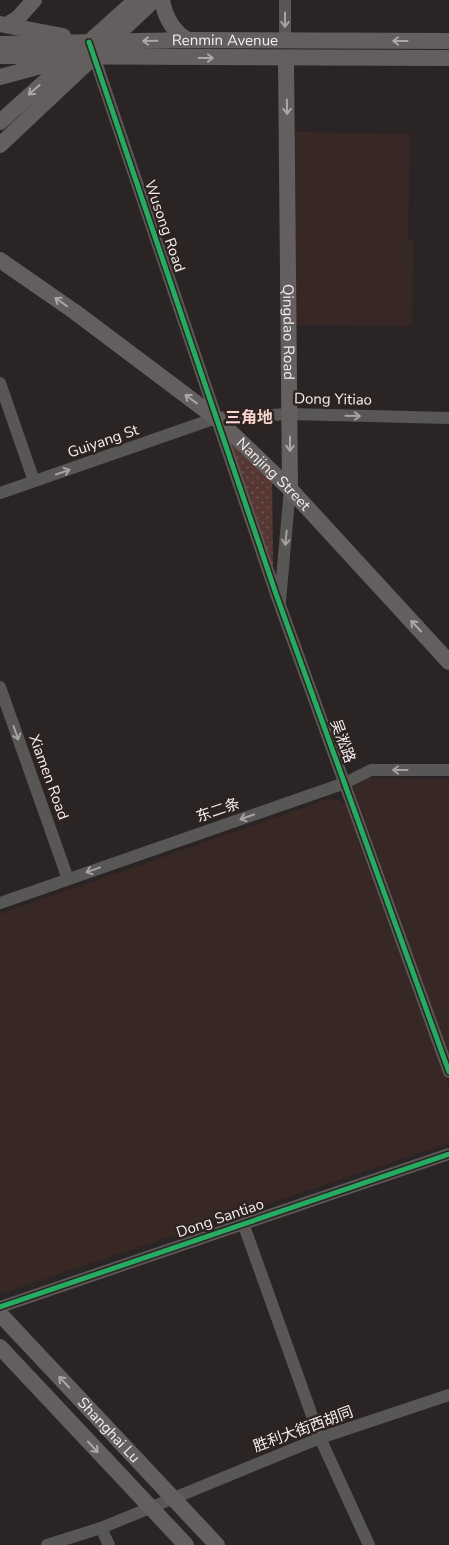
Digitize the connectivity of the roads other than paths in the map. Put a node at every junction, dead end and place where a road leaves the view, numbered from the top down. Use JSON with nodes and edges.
{"nodes":[{"id":1,"x":34,"y":0,"type":"edge"},
{"id":2,"x":136,"y":0,"type":"edge"},
{"id":3,"x":154,"y":0,"type":"edge"},
{"id":4,"x":162,"y":0,"type":"edge"},
{"id":5,"x":284,"y":0,"type":"edge"},
{"id":6,"x":4,"y":24,"type":"edge"},
{"id":7,"x":188,"y":40,"type":"junction"},
{"id":8,"x":285,"y":40,"type":"junction"},
{"id":9,"x":449,"y":41,"type":"edge"},
{"id":10,"x":110,"y":42,"type":"junction"},
{"id":11,"x":0,"y":44,"type":"edge"},
{"id":12,"x":92,"y":50,"type":"junction"},
{"id":13,"x":0,"y":56,"type":"edge"},
{"id":14,"x":72,"y":57,"type":"junction"},
{"id":15,"x":286,"y":58,"type":"junction"},
{"id":16,"x":449,"y":58,"type":"edge"},
{"id":17,"x":0,"y":76,"type":"edge"},
{"id":18,"x":0,"y":122,"type":"edge"},
{"id":19,"x":0,"y":145,"type":"edge"},
{"id":20,"x":0,"y":260,"type":"edge"},
{"id":21,"x":0,"y":384,"type":"edge"},
{"id":22,"x":290,"y":414,"type":"junction"},
{"id":23,"x":216,"y":418,"type":"junction"},
{"id":24,"x":449,"y":418,"type":"edge"},
{"id":25,"x":34,"y":481,"type":"junction"},
{"id":26,"x":290,"y":489,"type":"junction"},
{"id":27,"x":0,"y":493,"type":"edge"},
{"id":28,"x":280,"y":606,"type":"junction"},
{"id":29,"x":449,"y":662,"type":"edge"},
{"id":30,"x":0,"y":687,"type":"edge"},
{"id":31,"x":449,"y":770,"type":"edge"},
{"id":32,"x":345,"y":782,"type":"junction"},
{"id":33,"x":68,"y":879,"type":"junction"},
{"id":34,"x":0,"y":903,"type":"edge"},
{"id":35,"x":449,"y":1072,"type":"edge"},
{"id":36,"x":449,"y":1154,"type":"edge"},
{"id":37,"x":243,"y":1223,"type":"junction"},
{"id":38,"x":0,"y":1307,"type":"edge"},
{"id":39,"x":0,"y":1314,"type":"edge"},
{"id":40,"x":0,"y":1347,"type":"edge"},
{"id":41,"x":449,"y":1396,"type":"edge"},
{"id":42,"x":320,"y":1438,"type":"junction"},
{"id":43,"x":171,"y":1497,"type":"junction"},
{"id":44,"x":149,"y":1507,"type":"junction"},
{"id":45,"x":101,"y":1528,"type":"junction"},
{"id":46,"x":47,"y":1545,"type":"edge"},
{"id":47,"x":109,"y":1545,"type":"edge"},
{"id":48,"x":186,"y":1545,"type":"edge"},
{"id":49,"x":217,"y":1545,"type":"edge"},
{"id":50,"x":369,"y":1545,"type":"edge"}],
"edges":[{"from":1,"to":6,"type":"main road"},
{"from":2,"to":12,"type":"main road"},
{"from":3,"to":10,"type":"main road"},
{"from":4,"to":7,"type":"main road"},
{"from":5,"to":8,"type":"street","one_way":true},
{"from":6,"to":12,"type":"main road"},
{"from":7,"to":8,"type":"main road","name":"Renmin Avenue"},
{"from":7,"to":10,"type":"main road","name":"Renmin Avenue","one_way":true},
{"from":9,"to":8,"type":"main road","name":"Renmin Avenue","one_way":true},
{"from":10,"to":12,"type":"main road"},
{"from":11,"to":12,"type":"main road","name":"Renmin Avenue"},
{"from":12,"to":14,"type":"main road","name":"Renmin Avenue"},
{"from":12,"to":15,"type":"main road","name":"Renmin Avenue","one_way":true},
{"from":12,"to":19,"type":"main road"},
{"from":12,"to":23,"type":"street","name":"Wusong Road"},
{"from":13,"to":14,"type":"main road","name":"Renmin Avenue"},
{"from":14,"to":17,"type":"main road"},
{"from":14,"to":18,"type":"main road","one_way":true},
{"from":15,"to":16,"type":"main road","name":"Renmin Avenue"},
{"from":15,"to":22,"type":"main road","name":"Qingdao Road","one_way":true},
{"from":23,"to":20,"type":"main road","name":"Nanjing Street","one_way":true},
{"from":21,"to":25,"type":"street"},
{"from":22,"to":23,"type":"street","name":"Dong Yitiao"},
{"from":22,"to":24,"type":"street","name":"Dong Yitiao","one_way":true},
{"from":22,"to":26,"type":"main road","name":"Qingdao Road","one_way":true},
{"from":25,"to":23,"type":"street","name":"Guiyang St","one_way":true},
{"from":23,"to":26,"type":"main road","name":"Nanjing Street"},
{"from":23,"to":28,"type":"street","name":"吴淞路"},
{"from":25,"to":27,"type":"street","name":"Guiyang St"},
{"from":26,"to":28,"type":"street","name":"Qingdao Road","one_way":true},
{"from":29,"to":26,"type":"main road","name":"Nanjing Street","one_way":true},
{"from":28,"to":32,"type":"street","name":"吴淞路"},
{"from":30,"to":33,"type":"street","name":"Xiamen Road","one_way":true},
{"from":31,"to":32,"type":"street","name":"东二条","one_way":true},
{"from":32,"to":33,"type":"street","name":"东二条","one_way":true},
{"from":32,"to":35,"type":"street","name":"吴淞路"},
{"from":33,"to":34,"type":"street","name":"东二条"},
{"from":36,"to":37,"type":"street","name":"Dong Santiao"},
{"from":37,"to":38,"type":"street","name":"Dong Santiao"},
{"from":37,"to":42,"type":"street"},
{"from":43,"to":39,"type":"main road","name":"Shanghai Lu","one_way":true},
{"from":40,"to":44,"type":"main road","name":"Shanghai Lu","one_way":true},
{"from":41,"to":42,"type":"street","name":"胜利大街西胡同"},
{"from":42,"to":43,"type":"street","name":"胜利大街西胡同"},
{"from":42,"to":50,"type":"street"},
{"from":43,"to":44,"type":"street","name":"胜利大街西胡同"},
{"from":43,"to":49,"type":"main road","name":"Shanghai Lu"},
{"from":44,"to":45,"type":"street","name":"胜利大街西胡同"},
{"from":44,"to":48,"type":"main road","name":"Shanghai Lu"},
{"from":45,"to":46,"type":"street","name":"胜利大街西胡同"},
{"from":45,"to":47,"type":"street"}]}
